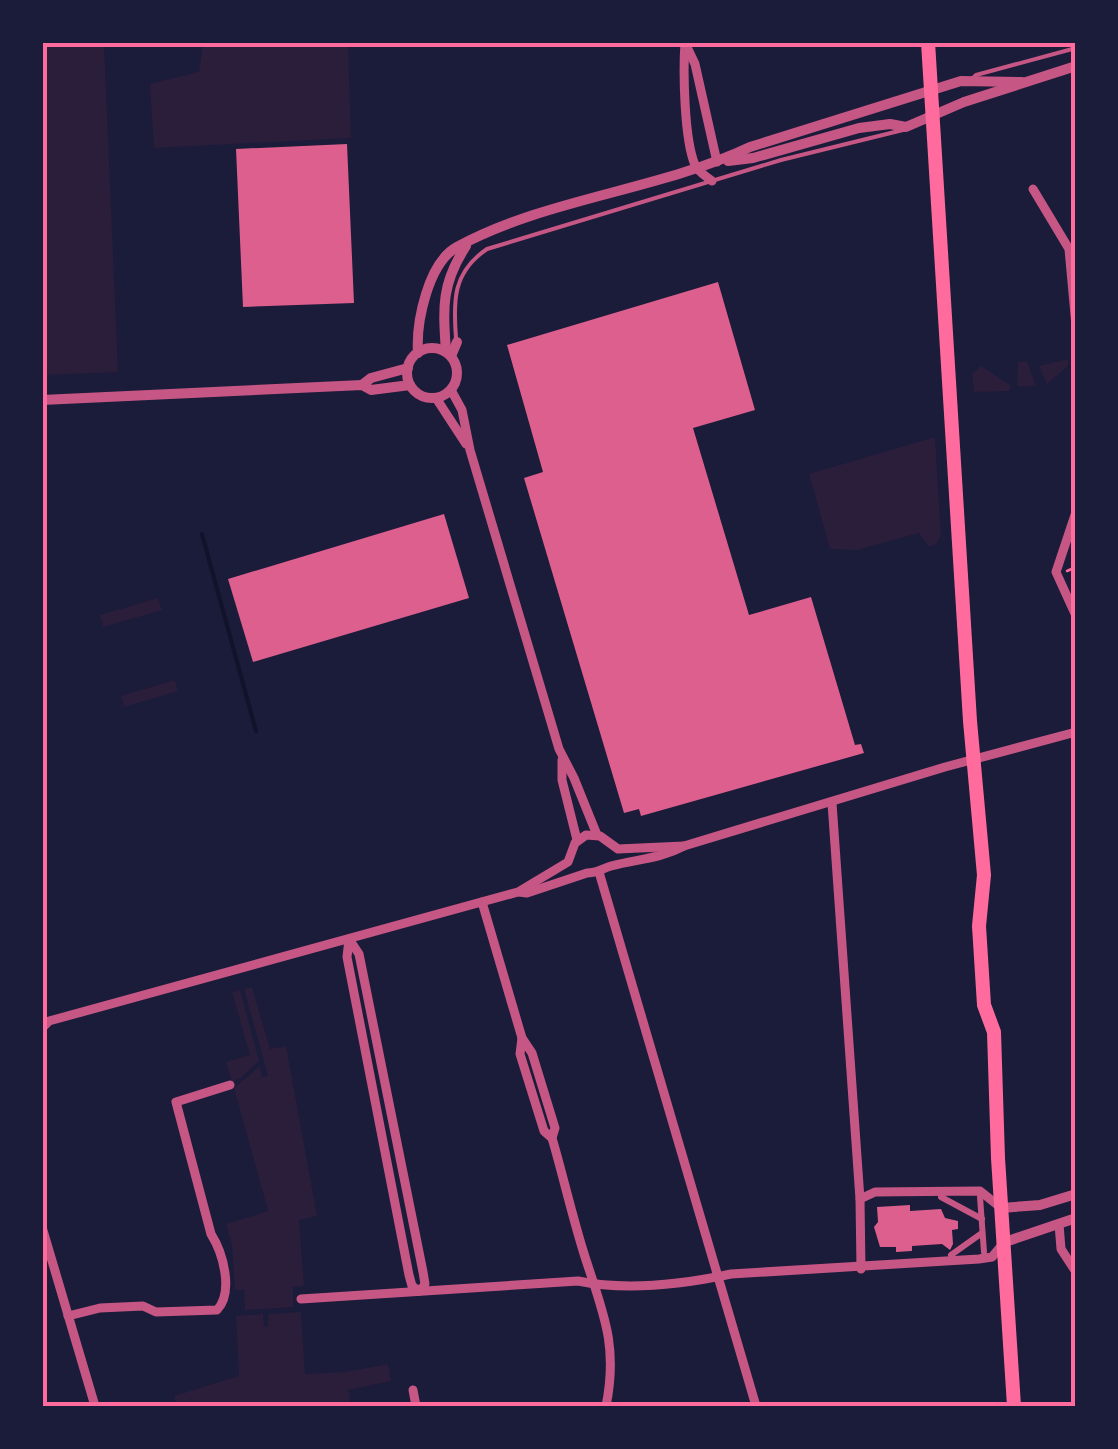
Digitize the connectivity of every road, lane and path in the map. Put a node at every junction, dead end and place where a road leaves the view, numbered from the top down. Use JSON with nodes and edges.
{"nodes":[{"id":1,"x":928,"y":42,"type":"edge"},
{"id":2,"x":1076,"y":48,"type":"edge"},
{"id":3,"x":1076,"y":66,"type":"edge"},
{"id":4,"x":972,"y":79,"type":"junction"},
{"id":5,"x":1022,"y":82,"type":"junction"},
{"id":6,"x":931,"y":92,"type":"junction"},
{"id":7,"x":933,"y":116,"type":"junction"},
{"id":8,"x":906,"y":127,"type":"junction"},
{"id":9,"x":717,"y":162,"type":"junction"},
{"id":10,"x":696,"y":169,"type":"junction"},
{"id":11,"x":712,"y":181,"type":"junction"},
{"id":12,"x":1033,"y":188,"type":"dead end"},
{"id":13,"x":467,"y":245,"type":"junction"},
{"id":14,"x":1076,"y":326,"type":"edge"},
{"id":15,"x":456,"y":342,"type":"joint"},
{"id":16,"x":418,"y":353,"type":"junction"},
{"id":17,"x":449,"y":354,"type":"junction"},
{"id":18,"x":408,"y":368,"type":"junction"},
{"id":19,"x":362,"y":385,"type":"junction"},
{"id":20,"x":410,"y":385,"type":"junction"},
{"id":21,"x":451,"y":390,"type":"junction"},
{"id":22,"x":436,"y":398,"type":"junction"},
{"id":23,"x":42,"y":400,"type":"edge"},
{"id":24,"x":470,"y":450,"type":"junction"},
{"id":25,"x":1076,"y":512,"type":"edge"},
{"id":26,"x":1076,"y":616,"type":"edge"},
{"id":27,"x":1076,"y":732,"type":"edge"},
{"id":28,"x":562,"y":757,"type":"junction"},
{"id":29,"x":975,"y":760,"type":"junction"},
{"id":30,"x":832,"y":803,"type":"junction"},
{"id":31,"x":597,"y":835,"type":"junction"},
{"id":32,"x":577,"y":840,"type":"junction"},
{"id":33,"x":609,"y":845,"type":"junction"},
{"id":34,"x":684,"y":846,"type":"junction"},
{"id":35,"x":572,"y":857,"type":"junction"},
{"id":36,"x":602,"y":870,"type":"junction"},
{"id":37,"x":587,"y":873,"type":"junction"},
{"id":38,"x":518,"y":892,"type":"junction"},
{"id":39,"x":482,"y":902,"type":"junction"},
{"id":40,"x":349,"y":939,"type":"junction"},
{"id":41,"x":45,"y":1022,"type":"edge"},
{"id":42,"x":230,"y":1085,"type":"dead end"},
{"id":43,"x":1076,"y":1194,"type":"edge"},
{"id":44,"x":940,"y":1197,"type":"dead end"},
{"id":45,"x":980,"y":1197,"type":"dead end"},
{"id":46,"x":860,"y":1198,"type":"junction"},
{"id":47,"x":1056,"y":1202,"type":"junction"},
{"id":48,"x":1001,"y":1208,"type":"junction"},
{"id":49,"x":1076,"y":1218,"type":"edge"},
{"id":50,"x":982,"y":1219,"type":"junction"},
{"id":51,"x":1059,"y":1224,"type":"junction"},
{"id":52,"x":42,"y":1227,"type":"edge"},
{"id":53,"x":983,"y":1232,"type":"junction"},
{"id":54,"x":1005,"y":1242,"type":"junction"},
{"id":55,"x":984,"y":1252,"type":"dead end"},
{"id":56,"x":951,"y":1255,"type":"dead end"},
{"id":57,"x":861,"y":1268,"type":"junction"},
{"id":58,"x":1076,"y":1272,"type":"edge"},
{"id":59,"x":717,"y":1277,"type":"junction"},
{"id":60,"x":596,"y":1285,"type":"junction"},
{"id":61,"x":420,"y":1291,"type":"junction"},
{"id":62,"x":301,"y":1300,"type":"dead end"},
{"id":63,"x":68,"y":1316,"type":"junction"},
{"id":64,"x":413,"y":1390,"type":"dead end"},
{"id":65,"x":95,"y":1406,"type":"edge"},
{"id":66,"x":416,"y":1406,"type":"edge"},
{"id":67,"x":606,"y":1406,"type":"edge"},
{"id":68,"x":756,"y":1406,"type":"edge"},
{"id":69,"x":1014,"y":1406,"type":"edge"}],
"edges":[{"from":1,"to":6,"type":"main road"},
{"from":2,"to":4,"type":"lane"},
{"from":3,"to":5,"type":"street"},
{"from":4,"to":5,"type":"street"},
{"from":4,"to":6,"type":"street"},
{"from":5,"to":7,"type":"street"},
{"from":6,"to":7,"type":"main road"},
{"from":6,"to":9,"type":"street"},
{"from":7,"to":8,"type":"street"},
{"from":7,"to":29,"type":"main road"},
{"from":8,"to":9,"type":"street"},
{"from":8,"to":11,"type":"lane"},
{"from":9,"to":10,"type":"street"},
{"from":9,"to":10,"type":"street"},
{"from":10,"to":11,"type":"street"},
{"from":10,"to":13,"type":"street"},
{"from":11,"to":15,"type":"lane"},
{"from":12,"to":14,"type":"street"},
{"from":13,"to":16,"type":"street"},
{"from":13,"to":17,"type":"street"},
{"from":15,"to":17,"type":"street"},
{"from":16,"to":17,"type":"street"},
{"from":16,"to":18,"type":"street"},
{"from":17,"to":21,"type":"street"},
{"from":18,"to":19,"type":"street"},
{"from":18,"to":20,"type":"street"},
{"from":19,"to":20,"type":"street"},
{"from":19,"to":23,"type":"street"},
{"from":20,"to":22,"type":"street"},
{"from":21,"to":22,"type":"street"},
{"from":21,"to":24,"type":"street"},
{"from":22,"to":24,"type":"street"},
{"from":24,"to":28,"type":"street"},
{"from":25,"to":26,"type":"street"},
{"from":27,"to":29,"type":"street"},
{"from":28,"to":31,"type":"street"},
{"from":28,"to":32,"type":"street"},
{"from":29,"to":30,"type":"street"},
{"from":29,"to":48,"type":"main road"},
{"from":30,"to":34,"type":"street"},
{"from":30,"to":46,"type":"street"},
{"from":31,"to":32,"type":"street"},
{"from":31,"to":33,"type":"street"},
{"from":32,"to":35,"type":"street"},
{"from":33,"to":34,"type":"street"},
{"from":33,"to":36,"type":"street"},
{"from":34,"to":36,"type":"street"},
{"from":35,"to":37,"type":"street"},
{"from":35,"to":38,"type":"street"},
{"from":36,"to":37,"type":"street"},
{"from":36,"to":59,"type":"street"},
{"from":37,"to":38,"type":"street"},
{"from":38,"to":39,"type":"street"},
{"from":39,"to":40,"type":"street"},
{"from":39,"to":60,"type":"street"},
{"from":40,"to":41,"type":"street"},
{"from":40,"to":61,"type":"street"},
{"from":42,"to":63,"type":"street"},
{"from":43,"to":47,"type":"street"},
{"from":44,"to":50,"type":"street"},
{"from":45,"to":50,"type":"street"},
{"from":46,"to":48,"type":"street"},
{"from":46,"to":57,"type":"street"},
{"from":47,"to":48,"type":"street"},
{"from":47,"to":51,"type":"street"},
{"from":48,"to":54,"type":"main road"},
{"from":49,"to":51,"type":"street"},
{"from":50,"to":53,"type":"street"},
{"from":51,"to":54,"type":"street"},
{"from":51,"to":58,"type":"street"},
{"from":52,"to":63,"type":"street"},
{"from":53,"to":55,"type":"street"},
{"from":53,"to":56,"type":"street"},
{"from":54,"to":57,"type":"street"},
{"from":54,"to":69,"type":"main road"},
{"from":57,"to":59,"type":"street"},
{"from":59,"to":60,"type":"street"},
{"from":59,"to":68,"type":"street"},
{"from":60,"to":61,"type":"street"},
{"from":60,"to":67,"type":"street"},
{"from":61,"to":62,"type":"street"},
{"from":63,"to":65,"type":"street"},
{"from":64,"to":66,"type":"street"}]}
